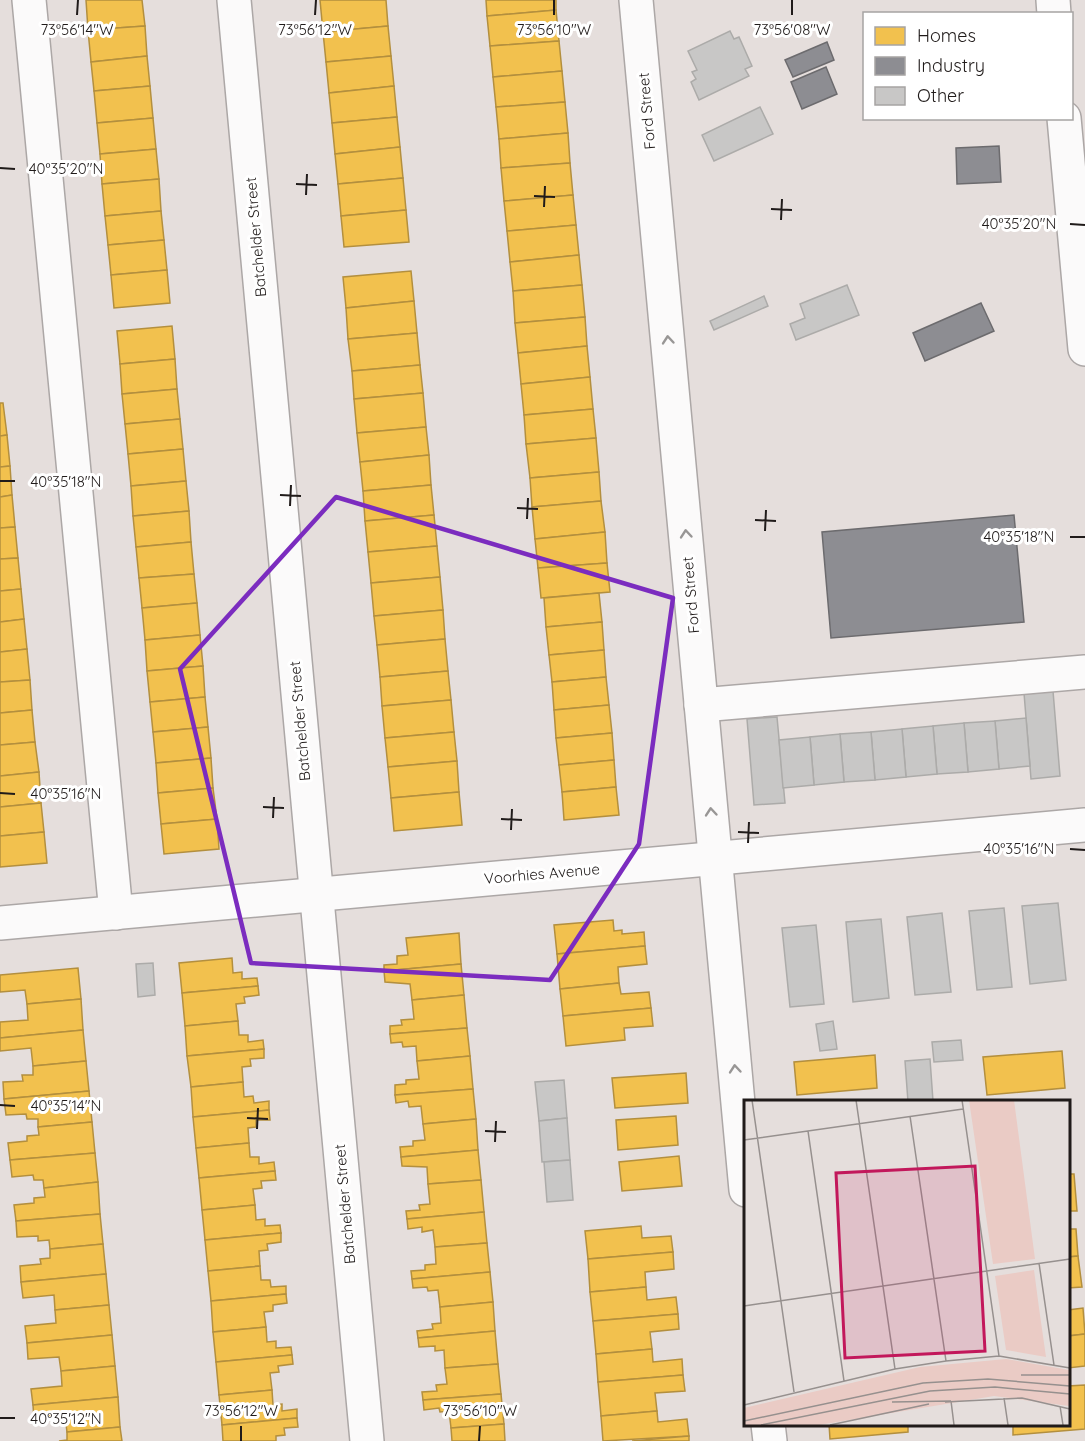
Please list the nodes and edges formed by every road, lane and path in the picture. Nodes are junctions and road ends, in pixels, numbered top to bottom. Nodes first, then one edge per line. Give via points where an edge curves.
1 (29, 0) edge
2 (234, 0) edge
3 (636, 0) edge
4 (1064, 120) edge
5 (1085, 349) edge
6 (1085, 672) edge
7 (701, 705) junction
8 (1085, 825) edge
9 (715, 858) junction
10 (316, 895) junction
11 (116, 913) junction
12 (0, 923) edge
13 (744, 1169) edge
14 (768, 1426) edge
15 (367, 1441) edge
16 (770, 1441) edge

1 - 11 street
2 - 10 street, Batchelder Street
7 -> 3 street, Ford Street
4 - 5 street
6 - 7 street
9 -> 7 street, Ford Street
8 - 9 street, Voorhies Avenue
9 - 10 street, Voorhies Avenue
13 -> 9 street, Ford Street
10 - 11 street, Voorhies Avenue
10 - 15 street, Batchelder Street
11 - 12 street, Voorhies Avenue
14 - 16 street

